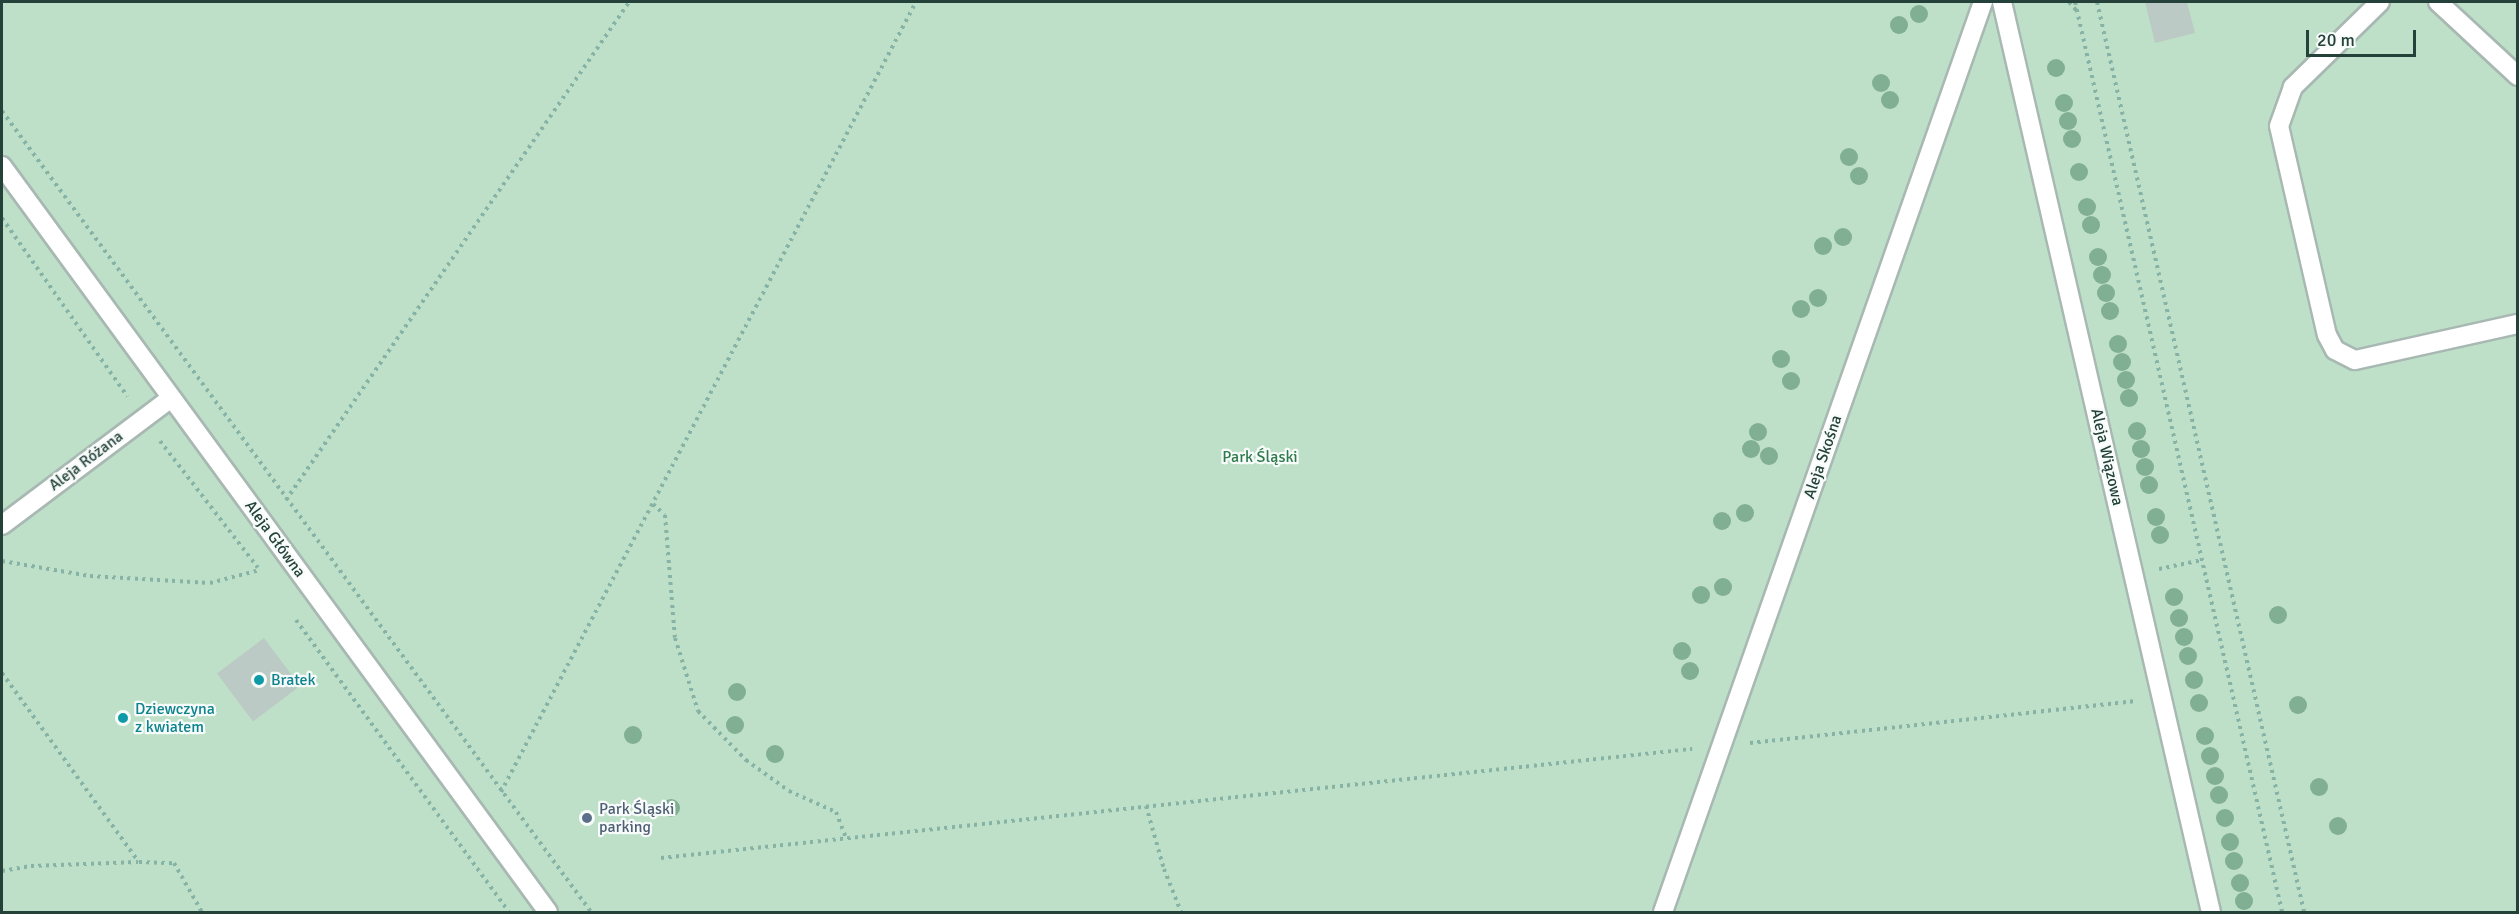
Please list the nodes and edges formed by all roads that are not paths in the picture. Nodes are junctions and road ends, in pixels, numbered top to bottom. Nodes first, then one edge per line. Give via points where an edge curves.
1 (1983, 2) edge
2 (2002, 2) edge
3 (2379, 2) edge
4 (2438, 2) edge
5 (2517, 76) edge
6 (2, 166) edge
7 (2517, 324) edge
8 (171, 398) junction
9 (2, 525) edge
10 (548, 912) edge
11 (1663, 912) edge
12 (2211, 912) edge

1 - 11 street, Aleja Skośna
2 - 12 street, Aleja Wiązowa
3 - 7 street via 2293,87 2279,126 2327,335 2335,351 2355,360
4 - 5 street
6 - 8 street, Aleja Główna
8 - 9 street, Aleja Różana
8 - 10 street, Aleja Główna

